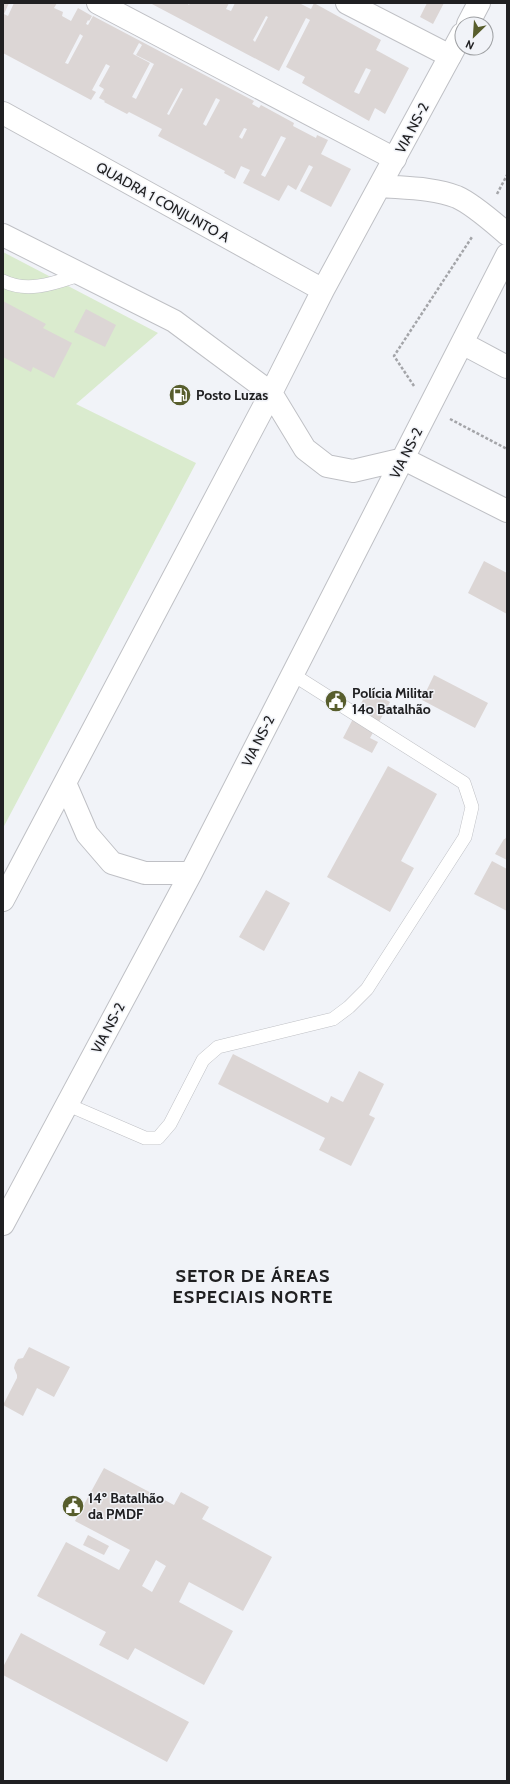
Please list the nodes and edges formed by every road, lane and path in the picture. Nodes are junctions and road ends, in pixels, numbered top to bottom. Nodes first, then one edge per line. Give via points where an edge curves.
1 (98, 3) edge
2 (347, 3) edge
3 (480, 3) edge
4 (473, 16) edge
5 (454, 49) edge
6 (450, 56) junction
7 (3, 113) edge
8 (27, 126) junction
9 (3, 132) edge
10 (395, 159) junction
11 (381, 186) junction
12 (507, 234) edge
13 (3, 235) edge
14 (507, 255) edge
15 (82, 274) junction
16 (3, 281) edge
17 (322, 290) junction
18 (462, 343) junction
19 (507, 367) edge
20 (271, 392) junction
21 (404, 459) junction
22 (507, 510) edge
23 (292, 674) junction
24 (65, 782) junction
25 (191, 873) junction
26 (3, 900) edge
27 (66, 1104) junction
28 (3, 1224) edge

1 - 10 street
2 - 6 street
3 - 4 street
5 - 6 street, VIA NS-2
6 - 10 street, VIA NS-2
7 - 8 street, QUADRA 1 CONJUNTO A
8 - 9 street
8 - 17 street, QUADRA 1 CONJUNTO A
10 - 11 street, VIA NS-2
11 - 12 street via 422,189 458,197
11 - 17 street, VIA NS-2
13 - 15 street
14 - 18 street, VIA NS-2
15 - 16 lane via 42,286 26,287
15 - 20 street via 174,321
17 - 20 street, VIA NS-2
18 - 19 street
18 - 21 street, VIA NS-2
20 - 21 street via 305,450 327,466 353,471
20 - 24 street, VIA NS-2
21 - 22 street
21 - 23 street, VIA NS-2
23 - 25 street, VIA NS-2
23 - 27 lane via 464,783 472,807 465,837 367,989 349,1008 333,1019 218,1047 203,1060 170,1124 158,1138 146,1138
24 - 25 street via 86,834 112,863 145,873
24 - 26 street, VIA NS-2
25 - 27 street, VIA NS-2
27 - 28 street, VIA NS-2

